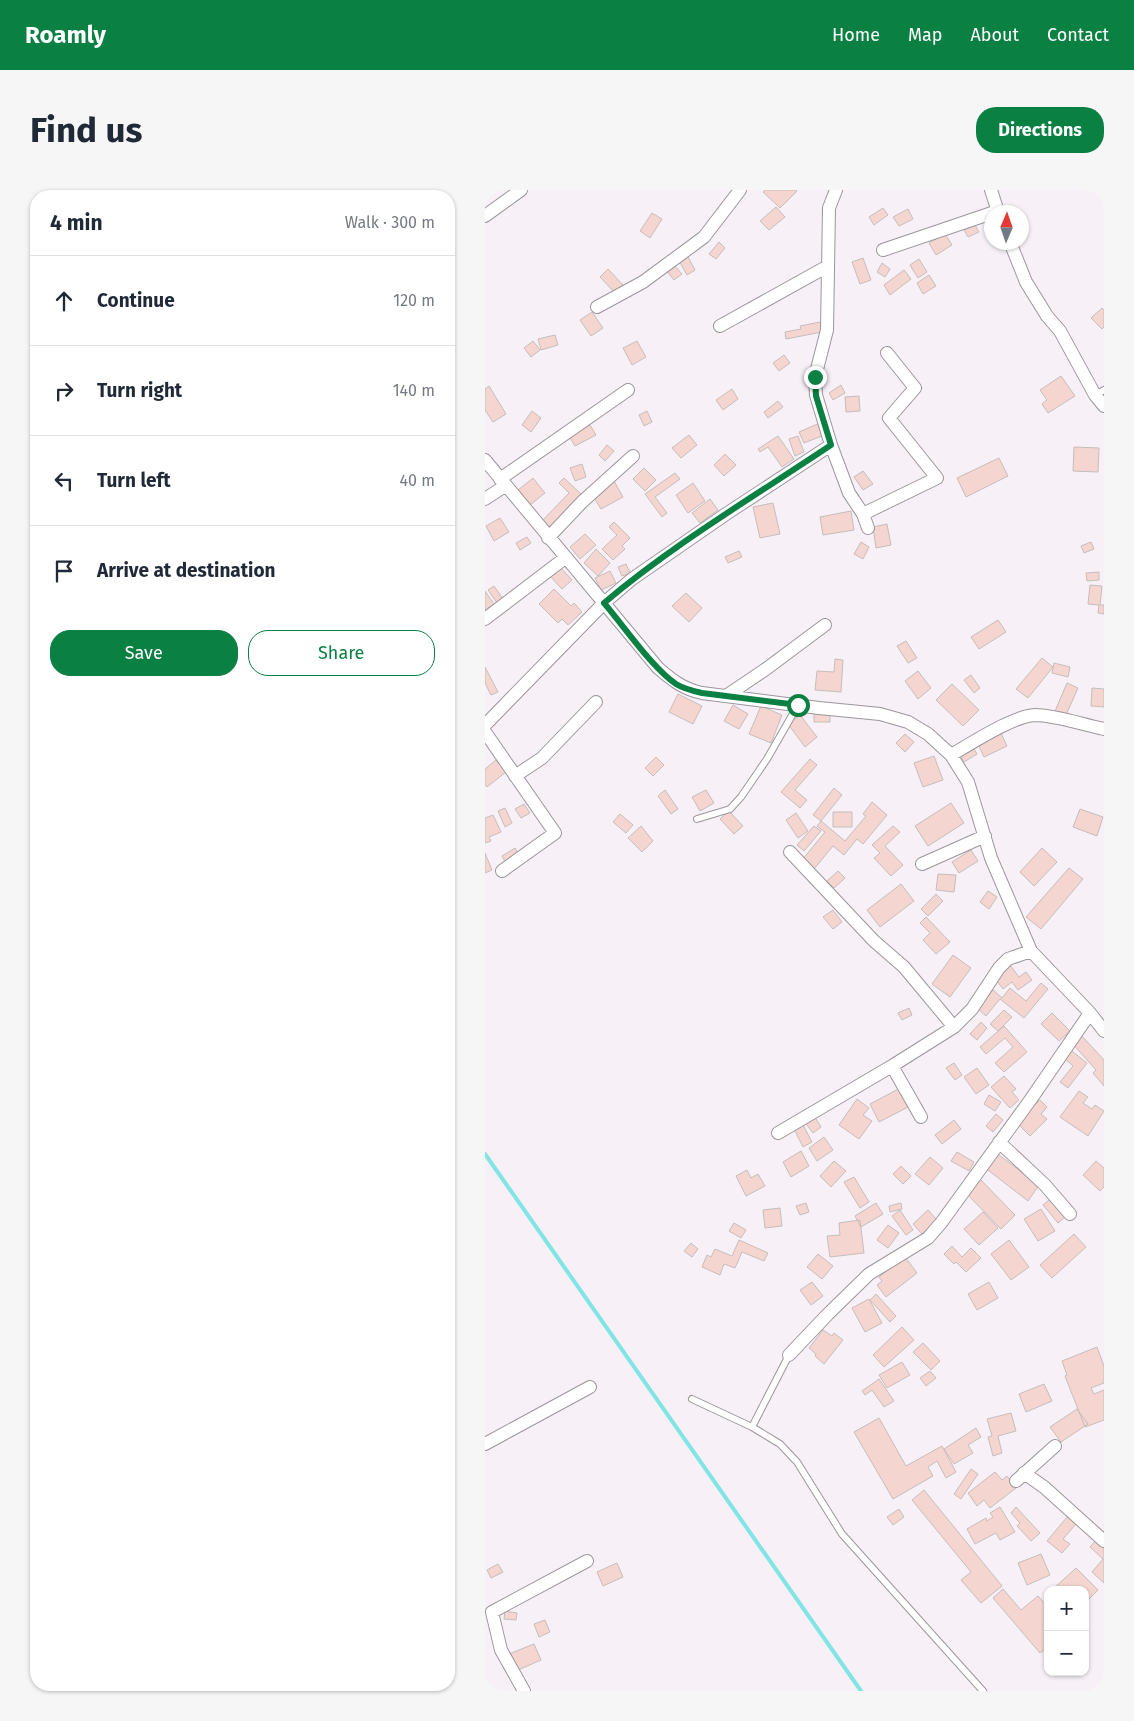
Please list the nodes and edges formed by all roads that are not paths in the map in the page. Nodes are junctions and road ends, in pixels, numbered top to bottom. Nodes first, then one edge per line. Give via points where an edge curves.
1 (521, 190) edge
2 (740, 190) edge
3 (836, 190) edge
4 (991, 190) edge
5 (994, 205) edge
6 (485, 216) edge
7 (984, 216) edge
8 (883, 250) dead end
9 (1013, 250) edge
10 (828, 266) junction
11 (597, 307) dead end
12 (720, 326) dead end
13 (887, 353) dead end
14 (628, 390) dead end
15 (1099, 392) edge
16 (1104, 406) edge
17 (831, 445) junction
18 (633, 456) dead end
19 (485, 460) edge
20 (503, 483) junction
21 (485, 499) edge
22 (863, 514) junction
23 (868, 528) dead end
24 (548, 538) junction
25 (565, 558) junction
26 (604, 603) junction
27 (485, 619) edge
28 (825, 625) dead end
29 (726, 696) junction
30 (596, 702) dead end
31 (798, 705) junction
32 (485, 725) edge
33 (1104, 729) edge
34 (485, 732) edge
35 (951, 755) junction
36 (515, 776) junction
37 (697, 819) dead end
38 (985, 836) junction
39 (791, 852) dead end
40 (922, 864) dead end
41 (502, 871) dead end
42 (1031, 951) junction
43 (1090, 1013) junction
44 (954, 1027) junction
45 (1104, 1031) edge
46 (892, 1066) junction
47 (921, 1117) dead end
48 (778, 1133) dead end
49 (999, 1142) junction
50 (1070, 1214) dead end
51 (789, 1355) joint
52 (590, 1387) dead end
53 (692, 1399) dead end
54 (752, 1427) junction
55 (485, 1444) edge
56 (1055, 1446) dead end
57 (1104, 1541) edge
58 (587, 1561) dead end
59 (524, 1691) edge
60 (983, 1691) edge

1 - 6 street
2 - 11 street via 704,236 643,282
3 - 10 street via 829,208
4 - 5 street
7 - 8 street
9 - 15 street via 1026,282
10 - 12 street
10 - 17 street via 827,330 815,377 816,396
13 - 22 street via 915,388 889,418 937,478
14 - 20 street
15 - 16 street
17 - 22 street via 849,493
17 - 26 street via 682,544
18 - 24 street
19 - 20 street
20 - 21 street
20 - 24 street
22 - 23 street
24 - 25 street
25 - 26 street
25 - 27 street
26 - 29 street via 658,668 675,683 689,690
26 - 32 street
28 - 29 street
29 - 31 street
30 - 36 street via 542,758
31 - 35 street via 880,714 908,722
31 - 37 lane via 741,797 730,809
33 - 35 street via 1033,715 998,729
34 - 36 street
35 - 38 street via 968,782
36 - 41 street via 555,833
38 - 40 street
38 - 42 street via 991,858
39 - 44 street via 904,967
42 - 43 street
42 - 44 street via 1008,959 973,1009
43 - 45 street
43 - 49 street
44 - 46 street
46 - 47 street
46 - 48 street
49 - 50 street via 1045,1185
49 - 51 street via 928,1238 869,1274
51 - 54 lane
52 - 55 street
53 - 54 lane
54 - 60 lane via 780,1444 797,1462 843,1534
56 - 57 street via 1020,1477 1044,1487
58 - 59 street via 492,1612 501,1650

